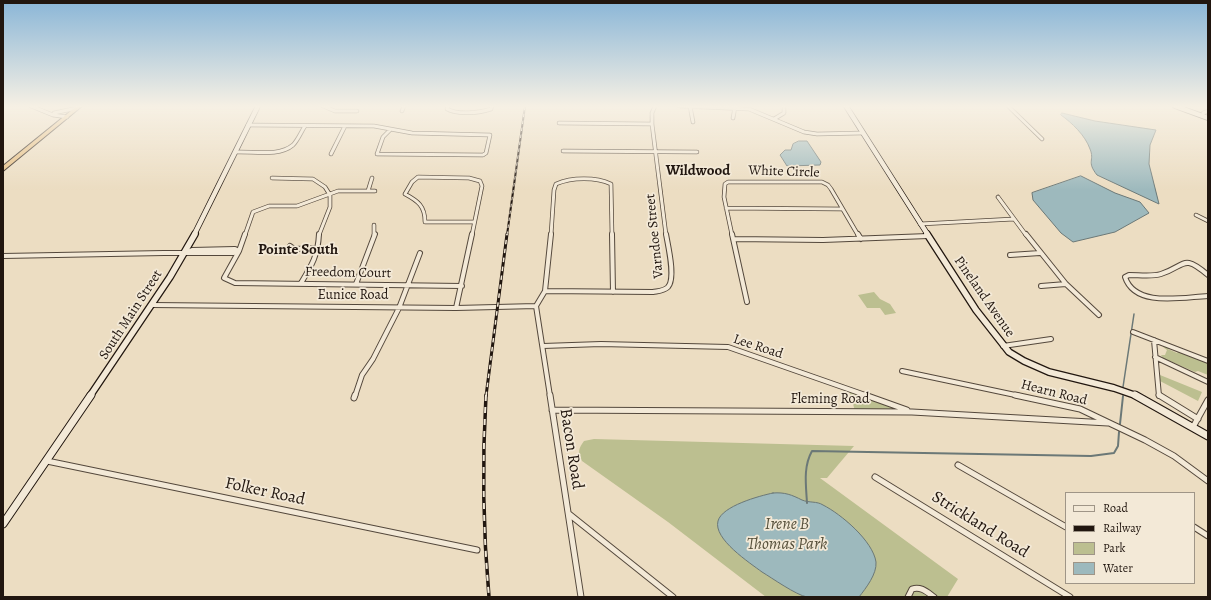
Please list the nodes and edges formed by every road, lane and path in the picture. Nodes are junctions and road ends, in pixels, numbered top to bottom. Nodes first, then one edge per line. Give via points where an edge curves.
1 (46, 134) edge
2 (244, 134) edge
3 (299, 134) edge
4 (341, 134) edge
5 (386, 134) edge
6 (451, 134) edge
7 (653, 134) edge
8 (863, 134) edge
9 (1036, 134) edge
10 (1042, 139) dead end
11 (236, 152) junction
12 (563, 152) dead end
13 (656, 152) junction
14 (697, 152) dead end
15 (331, 154) dead end
16 (3, 169) edge
17 (272, 178) dead end
18 (372, 178) dead end
19 (368, 191) junction
20 (375, 191) dead end
21 (330, 195) junction
22 (998, 198) dead end
23 (726, 208) junction
24 (842, 209) junction
25 (1196, 215) dead end
26 (1014, 220) junction
27 (1208, 221) edge
28 (474, 222) junction
29 (920, 224) junction
30 (374, 225) dead end
31 (928, 236) junction
32 (733, 239) junction
33 (861, 239) junction
34 (290, 246) dead end
35 (318, 248) junction
36 (239, 251) junction
37 (185, 253) junction
38 (420, 253) dead end
39 (1040, 253) junction
40 (1010, 255) dead end
41 (3, 256) edge
42 (1208, 275) edge
43 (301, 283) junction
44 (356, 284) junction
45 (1066, 284) junction
46 (408, 286) junction
47 (462, 286) junction
48 (1041, 286) dead end
49 (545, 291) junction
50 (613, 292) junction
51 (1208, 296) edge
52 (747, 302) dead end
53 (152, 305) junction
54 (536, 306) junction
55 (399, 308) junction
56 (456, 308) junction
57 (1099, 315) dead end
58 (1133, 332) dead end
59 (1051, 339) dead end
60 (1154, 340) junction
61 (543, 346) junction
62 (1003, 346) junction
63 (1155, 357) junction
64 (1208, 361) edge
65 (902, 371) dead end
66 (1208, 382) edge
67 (354, 398) dead end
68 (1208, 400) edge
69 (552, 410) junction
70 (912, 412) junction
71 (1198, 419) junction
72 (1108, 423) junction
73 (1192, 427) junction
74 (1208, 436) edge
75 (47, 461) junction
76 (958, 465) dead end
77 (875, 477) dead end
78 (1208, 481) edge
79 (569, 514) junction
80 (3, 524) edge
81 (1065, 526) edge
82 (1195, 528) edge
83 (1208, 536) edge
84 (477, 550) dead end
85 (581, 597) edge
86 (673, 597) edge
87 (908, 597) edge
88 (934, 597) edge
89 (1070, 597) edge

1 - 16 highway
2 - 11 street, South Main Street
3 - 11 street via 290,147 276,151
4 - 15 street
5 - 6 street via 377,154 486,153 490,135
7 - 13 street, Varndoe Street
8 - 29 street, Pineland Avenue
9 - 10 street
11 - 37 street, South Main Street
12 - 13 street
13 - 14 street
13 - 50 street, Varndoe Street via 672,277 670,286 666,290 652,292
17 - 21 street via 314,179 325,187
18 - 19 street
19 - 20 street
19 - 21 street via 338,191
21 - 35 street via 330,207 319,231
21 - 36 street via 297,206 274,205 258,208 253,212
22 - 26 street
23 - 24 street
23 - 24 street, White Circle via 724,188 728,182 822,182 828,185
23 - 32 street, White Circle
24 - 33 street, White Circle
25 - 27 street
26 - 29 street
26 - 39 street
28 - 28 street via 482,186 479,180 418,177 405,194 424,206 425,222
28 - 47 street
29 - 31 street, Pineland Avenue
30 - 44 street via 375,233
31 - 33 street
31 - 62 street, Pineland Avenue via 976,310
32 - 33 street
32 - 52 street, White Circle
34 - 35 street via 294,249
35 - 43 street via 314,261
36 - 37 street
36 - 43 street, Freedom Court via 224,278 234,282
37 - 41 street
37 - 53 street, South Main Street
38 - 46 street
39 - 40 street
39 - 45 street
42 - 51 street via 1195,264 1184,262 1160,274 1125,277 1126,282 1142,295
43 - 44 street, Freedom Court
44 - 46 street, Freedom Court
45 - 48 street
45 - 57 street
46 - 47 street, Freedom Court
46 - 55 street
47 - 56 street
49 - 50 street, Varndoe Street
49 - 50 street via 556,184 584,180 611,184
49 - 54 street
53 - 55 street, Eunice Road
53 - 75 street, South Main Street
54 - 56 street, Eunice Road
54 - 61 street, Bacon Road
55 - 56 street, Eunice Road
55 - 67 street via 362,375
58 - 60 street
59 - 62 street
60 - 63 street
60 - 64 street
61 - 69 street, Bacon Road
61 - 70 street, Lee Road via 601,344 728,347
62 - 73 street, Pineland Avenue via 1019,358 1049,372 1135,395
63 - 66 street
63 - 71 street via 1160,396
65 - 72 street, Hearn Road via 1080,409
68 - 71 street
69 - 70 street, Fleming Road
69 - 79 street, Bacon Road
70 - 72 street, Fleming Road
71 - 73 street
72 - 78 street, Hearn Road via 1174,456
73 - 74 street, Pineland Avenue
75 - 80 street, South Main Street
75 - 84 street, Folker Road
76 - 81 street
77 - 89 street, Strickland Road
79 - 85 street, Bacon Road
79 - 86 street
82 - 83 street
87 - 88 street via 912,589 917,587

